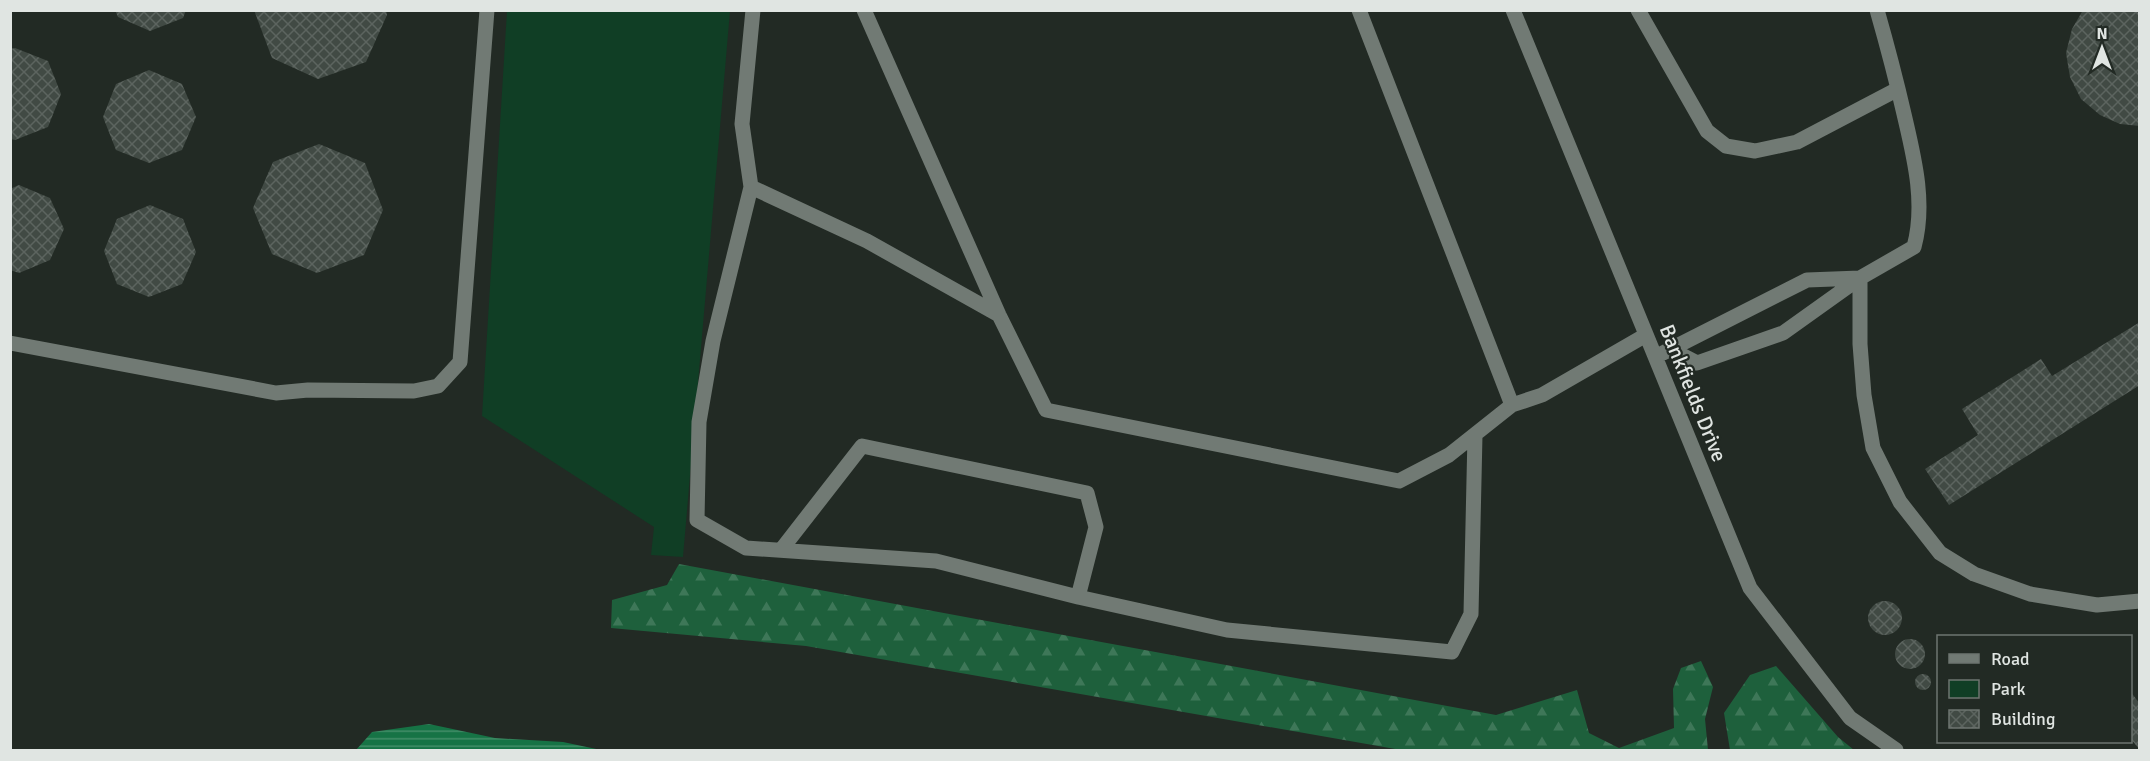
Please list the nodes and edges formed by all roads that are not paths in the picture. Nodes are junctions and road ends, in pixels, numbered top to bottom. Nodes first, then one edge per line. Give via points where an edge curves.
1 (487, 10) edge
2 (753, 10) edge
3 (864, 10) edge
4 (1359, 10) edge
5 (1513, 10) edge
6 (1638, 10) edge
7 (1877, 10) edge
8 (1898, 89) junction
9 (751, 187) junction
10 (1860, 278) junction
11 (999, 315) junction
12 (1646, 335) junction
13 (10, 343) edge
14 (1670, 349) junction
15 (1655, 357) junction
16 (1512, 405) junction
17 (1474, 435) junction
18 (781, 550) junction
19 (1078, 597) junction
20 (2139, 601) edge
21 (1896, 750) edge

1 - 13 street via 459,362 438,386 414,391 276,393
2 - 9 street via 742,124
3 - 11 street
4 - 16 street
5 - 12 street, Bankfields Drive
6 - 8 street via 1707,131 1726,146 1755,151 1797,142
7 - 8 street
8 - 10 street via 1917,177 1919,227 1914,247
9 - 11 street via 867,241
9 - 18 street via 713,341 699,422 697,520 746,548
10 - 14 street via 1807,280
10 - 14 street via 1783,333 1697,363
10 - 20 street via 1860,344 1873,448 1899,502 1940,553 1974,574 2030,594 2097,605
11 - 17 street via 1046,410 1399,481 1449,455
12 - 15 street, Bankfields Drive
12 - 16 street via 1542,395
14 - 15 street
15 - 21 street, Bankfields Drive via 1750,588 1850,718
16 - 17 street
17 - 19 street via 1471,614 1452,652 1227,630
18 - 19 street via 936,561
18 - 19 street via 862,446 1087,493 1096,527

